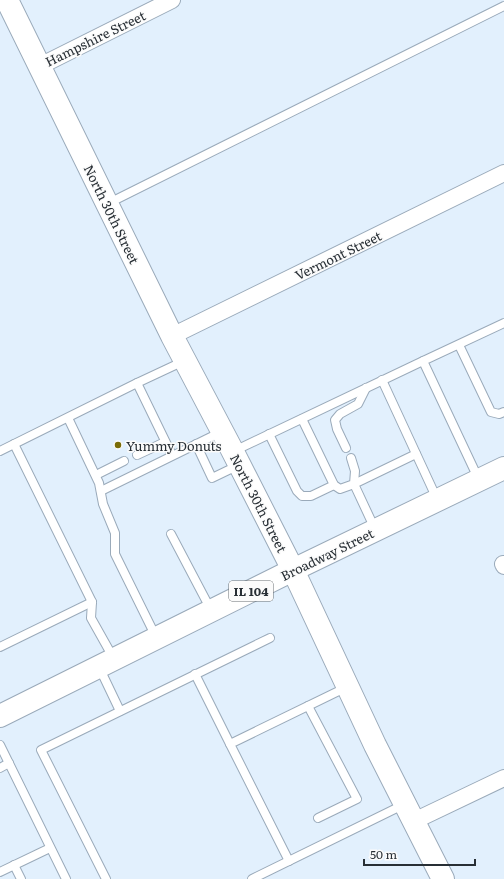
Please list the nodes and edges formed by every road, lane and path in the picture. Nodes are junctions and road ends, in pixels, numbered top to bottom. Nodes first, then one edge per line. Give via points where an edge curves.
1 (7, 0) edge
2 (172, 0) edge
3 (504, 6) edge
4 (40, 66) junction
5 (504, 173) edge
6 (107, 204) junction
7 (504, 324) edge
8 (172, 336) junction
9 (459, 344) junction
10 (185, 361) junction
11 (423, 361) junction
12 (382, 380) junction
13 (137, 383) junction
14 (366, 388) junction
15 (504, 412) edge
16 (68, 418) junction
17 (302, 419) junction
18 (222, 431) junction
19 (269, 434) junction
20 (165, 442) junction
21 (14, 444) junction
22 (196, 444) junction
23 (346, 448) dead end
24 (0, 451) edge
25 (416, 454) junction
26 (137, 455) dead end
27 (172, 455) junction
28 (236, 458) junction
29 (351, 458) dead end
30 (124, 461) dead end
31 (504, 468) edge
32 (96, 475) junction
33 (479, 480) junction
34 (354, 484) junction
35 (334, 485) junction
36 (101, 491) junction
37 (438, 500) junction
38 (376, 530) junction
39 (171, 534) dead end
40 (293, 570) junction
41 (92, 602) junction
42 (211, 611) junction
43 (157, 638) junction
44 (270, 638) dead end
45 (0, 648) edge
46 (106, 663) junction
47 (195, 674) junction
48 (348, 687) junction
49 (308, 706) junction
50 (120, 711) junction
51 (0, 716) edge
52 (230, 744) junction
53 (0, 745) edge
54 (9, 763) junction
55 (0, 768) edge
56 (504, 778) edge
57 (410, 812) junction
58 (318, 818) dead end
59 (50, 848) junction
60 (289, 861) junction
61 (14, 865) junction
62 (0, 872) edge
63 (21, 879) edge
64 (66, 879) edge
65 (106, 879) edge
66 (252, 879) edge
67 (443, 879) edge

1 - 4 street, North 30th Street
2 - 4 street, Hampshire Street
3 - 6 lane
4 - 6 street, North 30th Street
5 - 8 street, Vermont Street
6 - 8 street, North 30th Street
7 - 9 lane
8 - 10 street, North 30th Street
9 - 11 lane
9 - 15 lane via 491,412
10 - 13 lane
10 - 18 street, North 30th Street
11 - 12 lane
11 - 33 lane
12 - 14 lane
12 - 25 lane
13 - 16 lane
13 - 20 lane
14 - 17 lane
14 - 23 lane via 358,404 340,414 335,420
16 - 21 lane
16 - 32 lane
17 - 19 lane
17 - 35 lane
18 - 22 lane
18 - 28 street, North 30th Street
19 - 28 lane
19 - 35 lane via 297,492 302,496 311,496
20 - 26 lane
20 - 27 lane
21 - 24 lane
21 - 41 lane
22 - 27 lane
22 - 28 lane via 212,478
25 - 34 lane
25 - 37 lane
27 - 36 lane
28 - 40 street, North 30th Street
29 - 34 lane via 355,471
30 - 32 lane
31 - 33 street, Broadway Street / IL 104
32 - 36 lane
33 - 37 street, Broadway Street / IL 104
34 - 35 lane via 340,489
34 - 38 lane
36 - 43 lane via 103,504 115,533 115,554
37 - 38 street, Broadway Street / IL 104
38 - 40 street, Broadway Street / IL 104
39 - 42 lane
40 - 42 street, Broadway Street / IL 104
40 - 48 street, North 30th Street
41 - 45 lane
41 - 46 lane via 91,618
42 - 43 street, Broadway Street / IL 104
43 - 46 street, Broadway Street / IL 104
44 - 47 lane
46 - 50 lane
46 - 51 street, Broadway Street / IL 104
47 - 50 lane
47 - 52 lane
48 - 49 lane
48 - 57 street, North 30th Street
49 - 52 lane
49 - 58 lane via 357,799
50 - 65 lane via 41,750
52 - 60 lane
53 - 54 lane
54 - 55 lane
54 - 59 lane
56 - 57 street
57 - 60 lane
57 - 67 street, North 30th Street
59 - 61 lane
59 - 64 lane
60 - 66 lane
61 - 62 lane
61 - 63 lane

